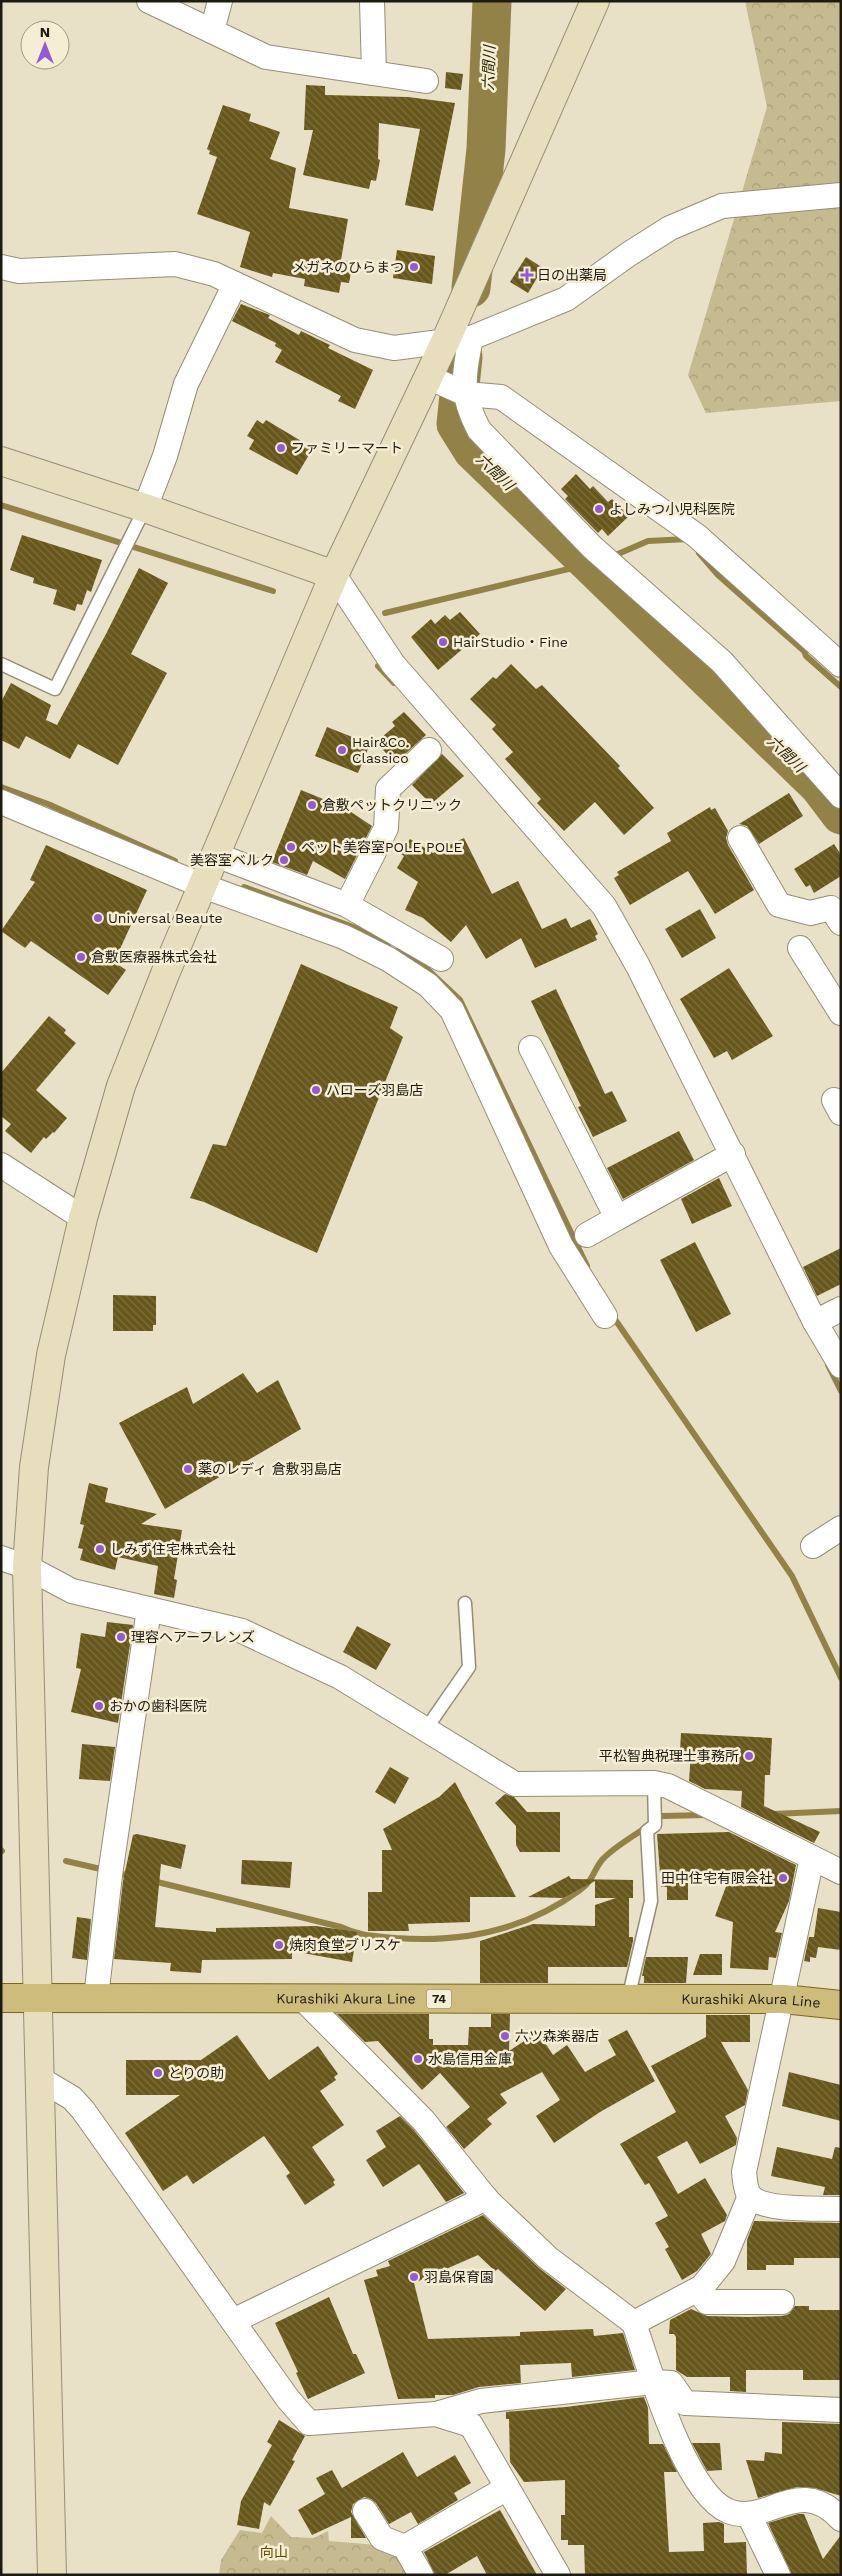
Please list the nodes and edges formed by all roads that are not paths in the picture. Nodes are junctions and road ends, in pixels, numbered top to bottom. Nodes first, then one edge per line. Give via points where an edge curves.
1 (149, 1) edge
2 (220, 1) edge
3 (372, 1) edge
4 (595, 1) edge
5 (212, 31) junction
6 (374, 73) junction
7 (426, 81) dead end
8 (841, 195) edge
9 (1, 267) edge
10 (235, 284) junction
11 (459, 339) junction
12 (428, 378) junction
13 (466, 394) junction
14 (1, 461) edge
15 (145, 508) junction
16 (334, 575) junction
17 (1, 664) edge
18 (841, 665) edge
19 (429, 750) dead end
20 (841, 796) edge
21 (1, 802) edge
22 (740, 838) dead end
23 (216, 855) junction
24 (203, 886) junction
25 (347, 904) junction
26 (841, 923) edge
27 (800, 948) dead end
28 (441, 959) dead end
29 (841, 1014) edge
30 (530, 1048) dead end
31 (727, 1158) junction
32 (1, 1165) edge
33 (83, 1218) junction
34 (617, 1218) junction
35 (587, 1235) dead end
36 (841, 1309) edge
37 (605, 1316) dead end
38 (816, 1322) junction
39 (841, 1366) edge
40 (841, 1528) edge
41 (813, 1546) dead end
42 (1, 1558) edge
43 (27, 1567) junction
44 (465, 1603) dead end
45 (149, 1609) junction
46 (426, 1730) junction
47 (654, 1783) junction
48 (812, 1858) junction
49 (841, 1872) edge
50 (1, 1998) edge
51 (38, 1998) junction
52 (96, 1998) junction
53 (302, 1998) junction
54 (628, 1999) junction
55 (783, 1999) junction
56 (841, 2005) edge
57 (40, 2079) junction
58 (750, 2196) junction
59 (486, 2198) junction
60 (841, 2209) edge
61 (697, 2290) junction
62 (782, 2302) dead end
63 (233, 2321) junction
64 (634, 2323) junction
65 (652, 2382) junction
66 (841, 2410) edge
67 (436, 2414) junction
68 (507, 2488) junction
69 (365, 2511) dead end
70 (749, 2515) junction
71 (841, 2519) edge
72 (405, 2547) junction
73 (52, 2575) edge
74 (421, 2575) edge
75 (558, 2575) edge
76 (778, 2575) edge

1 - 5 street
2 - 5 street
3 - 6 street
4 - 11 street
5 - 6 street via 266,57
6 - 7 street
8 - 11 street via 722,206 670,228 566,299
9 - 10 street via 19,271 175,264 214,274
10 - 11 street via 355,340 394,348
10 - 15 street via 186,384 166,456
11 - 12 street
11 - 13 street
12 - 13 street
12 - 16 street
13 - 18 street via 501,397 689,530
13 - 20 street via 468,409 479,430 592,547 722,662
14 - 15 street
15 - 16 street
15 - 17 lane via 56,689
16 - 23 street
16 - 31 street via 393,664 604,906 638,966
19 - 25 street via 388,789 386,828
21 - 24 street
22 - 26 street via 779,905 810,913 831,908
23 - 24 street
23 - 25 street
24 - 33 street via 121,1086
24 - 37 street via 344,937 388,959 428,985 452,1010 561,1246
25 - 28 street
27 - 29 street
30 - 34 street
31 - 34 street
31 - 38 street
32 - 33 street
33 - 43 street via 51,1354 34,1467
34 - 35 street
36 - 38 street
38 - 39 street
40 - 41 street
42 - 43 street
43 - 45 street via 72,1591
43 - 51 street
44 - 46 lane via 468,1667
45 - 46 street via 242,1631 340,1677
45 - 52 street
46 - 47 street via 515,1784
47 - 48 street via 668,1786
47 - 54 lane via 655,1820 647,1831 651,1901
48 - 49 street
48 - 55 street
50 - 51 main road, Kurashiki Akura Line / 74
51 - 52 main road, Kurashiki Akura Line / 74
51 - 57 street
52 - 53 main road, Kurashiki Akura Line / 74
53 - 54 main road, Kurashiki Akura Line / 74
53 - 59 street via 424,2121
54 - 55 main road, Kurashiki Akura Line / 74
55 - 56 main road, Kurashiki Akura Line / 74
55 - 58 street via 744,2172
57 - 63 street via 72,2098 83,2110
57 - 73 street
58 - 60 street via 764,2205
58 - 61 street via 723,2261
59 - 63 street
59 - 64 street via 548,2258
61 - 62 street via 707,2302
61 - 64 street
63 - 67 street via 309,2423
64 - 65 street
65 - 66 street via 671,2383 685,2403
65 - 67 street via 480,2401
65 - 70 street via 686,2461 706,2495 727,2510
67 - 68 street via 471,2425
68 - 72 street
68 - 75 street
69 - 72 street via 382,2538
70 - 71 street via 792,2500 810,2501 830,2508
70 - 76 street
72 - 74 street

